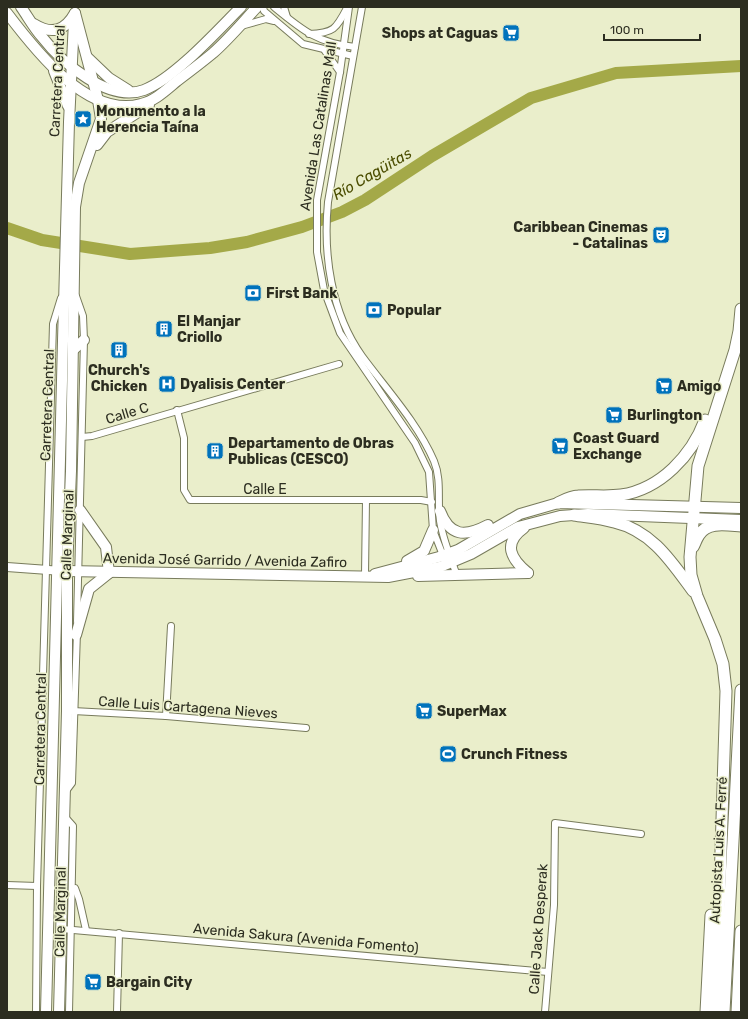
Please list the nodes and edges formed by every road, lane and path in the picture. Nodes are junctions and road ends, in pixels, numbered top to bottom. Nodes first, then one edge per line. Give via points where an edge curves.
1 (21, 7) edge
2 (241, 7) edge
3 (257, 7) edge
4 (263, 7) edge
5 (274, 7) edge
6 (284, 7) edge
7 (349, 7) edge
8 (362, 7) edge
9 (75, 10) edge
10 (7, 13) edge
11 (287, 17) junction
12 (32, 23) junction
13 (279, 25) junction
14 (239, 26) junction
15 (308, 34) junction
16 (343, 46) junction
17 (355, 47) junction
18 (325, 51) junction
19 (342, 54) junction
20 (353, 56) junction
21 (87, 58) junction
22 (52, 67) junction
23 (72, 67) junction
24 (340, 72) junction
25 (94, 82) junction
26 (71, 84) junction
27 (134, 93) junction
28 (158, 96) junction
29 (98, 100) junction
30 (70, 115) junction
31 (86, 162) junction
32 (71, 207) junction
33 (71, 274) junction
34 (65, 288) junction
35 (741, 310) edge
36 (84, 340) junction
37 (73, 350) junction
38 (339, 364) dead end
39 (177, 410) junction
40 (82, 437) junction
41 (49, 476) junction
42 (59, 476) junction
43 (366, 500) junction
44 (432, 502) junction
45 (558, 502) junction
46 (695, 506) junction
47 (741, 508) edge
48 (80, 510) junction
49 (440, 512) junction
50 (520, 514) junction
51 (574, 515) junction
52 (693, 518) junction
53 (741, 520) edge
54 (717, 522) junction
55 (530, 524) junction
56 (741, 526) edge
57 (433, 530) junction
58 (690, 552) junction
59 (448, 559) junction
60 (7, 567) edge
61 (51, 570) junction
62 (67, 571) junction
63 (78, 572) junction
64 (394, 572) junction
65 (109, 573) junction
66 (369, 575) junction
67 (454, 576) junction
68 (697, 596) junction
69 (171, 626) dead end
70 (76, 635) junction
71 (55, 654) junction
72 (741, 690) edge
73 (71, 711) junction
74 (166, 716) junction
75 (306, 728) dead end
76 (723, 765) junction
77 (65, 817) junction
78 (640, 834) dead end
79 (50, 870) junction
80 (73, 884) junction
81 (7, 885) edge
82 (37, 886) junction
83 (67, 929) junction
84 (86, 930) junction
85 (741, 931) edge
86 (119, 933) junction
87 (548, 972) junction
88 (47, 980) junction
89 (36, 1012) edge
90 (46, 1012) edge
91 (59, 1012) edge
92 (69, 1012) edge
93 (117, 1012) edge
94 (545, 1012) edge
95 (706, 1012) edge
96 (716, 1012) edge
97 (724, 1012) edge
98 (737, 1012) edge

1 - 12 main road
2 - 27 main road via 172,72 150,88
3 - 14 main road
4 - 13 street
5 - 11 street
6 - 11 street
7 - 15 street via 332,31
7 - 16 street, Avenida Las Catalinas Mall
8 - 17 street, Avenida Las Catalinas Mall
9 - 12 main road via 68,24 58,30 46,30
9 - 21 main road, Carretera Central
9 - 23 main road, Carretera Central
10 - 22 main road
11 - 15 street
12 - 23 main road via 42,38
13 - 14 street via 271,19 266,19
13 - 18 street via 303,44
14 - 28 main road via 213,53
15 - 16 street
16 - 17 street
16 - 19 street, Avenida Las Catalinas Mall
17 - 20 street, Avenida Las Catalinas Mall
18 - 19 street
18 - 24 street
19 - 20 street
19 - 24 street, Avenida Las Catalinas Mall
20 - 49 street, Avenida Las Catalinas Mall via 327,212 327,247 331,277 340,316 361,354 406,414 435,463 439,480
21 - 25 main road, Carretera Central
21 - 27 main road via 108,78
22 - 26 main road
22 - 30 main road
23 - 25 main road
23 - 26 main road, Carretera Central
24 - 44 street, Avenida Las Catalinas Mall via 319,183 316,218 317,252 324,290 340,333 422,455 430,472
25 - 27 main road via 114,90
25 - 29 main road, Carretera Central
26 - 29 main road
26 - 30 main road, Carretera Central
28 - 29 main road via 143,104 128,106
28 - 31 main road via 154,102 107,132
29 - 31 main road, Carretera Central via 101,119
30 - 32 main road, Carretera Central
31 - 32 main road, Carretera Central
32 - 33 main road, Carretera Central
33 - 34 main road, Carretera Central
33 - 36 street, Calle Marginal via 76,299 83,316
33 - 37 main road, Carretera Central
34 - 41 street via 53,324
34 - 42 main road, Carretera Central
35 - 45 highway via 700,433 686,456 660,479 635,491 609,496 576,496
35 - 46 highway via 735,350 698,466
36 - 37 main road
36 - 40 street, Calle Marginal
37 - 62 main road, Carretera Central
38 - 39 street, Calle C
39 - 40 street, Calle C
39 - 43 street, Calle E via 184,438 184,490 190,500
40 - 48 street, Calle Marginal
41 - 42 street
41 - 61 street
42 - 61 main road, Carretera Central
43 - 44 street, Calle E
43 - 66 street
44 - 57 street, Avenida Las Catalinas Mall
45 - 46 main road, Avenida José Garrido / Avenida Zafiro
45 - 50 main road, Avenida José Garrido / Avenida Zafiro
46 - 47 main road, Avenida José Garrido / Avenida Zafiro
46 - 52 highway
48 - 63 street, Calle Marginal
48 - 65 main road via 106,547
49 - 50 main road via 447,527 463,533
49 - 59 street, Avenida Las Catalinas Mall
50 - 59 main road, Avenida José Garrido / Avenida Zafiro
51 - 52 main road, Avenida José Garrido / Avenida Zafiro
51 - 55 main road, Avenida José Garrido / Avenida Zafiro
51 - 68 highway via 614,521 649,537
52 - 54 main road, Avenida José Garrido / Avenida Zafiro
52 - 58 highway
53 - 54 main road, Avenida José Garrido / Avenida Zafiro
54 - 56 highway
54 - 58 highway via 703,530
55 - 59 main road, Avenida José Garrido / Avenida Zafiro
55 - 67 main road via 516,534 511,548 512,557 528,573
57 - 59 street, Avenida Las Catalinas Mall
57 - 64 main road via 424,551
58 - 68 highway via 691,575
59 - 64 main road, Avenida José Garrido / Avenida Zafiro
59 - 67 street, Avenida Las Catalinas Mall
60 - 61 street
61 - 62 street
61 - 71 main road, Carretera Central
61 - 82 street
62 - 63 main road, Avenida José Garrido / Avenida Zafiro
62 - 73 main road, Carretera Central
63 - 65 main road, Avenida José Garrido / Avenida Zafiro
63 - 70 street, Calle Marginal
64 - 66 main road, Avenida José Garrido / Avenida Zafiro
64 - 67 main road
65 - 66 main road, Avenida José Garrido / Avenida Zafiro
65 - 70 main road via 89,589
68 - 76 highway via 723,664 726,691
69 - 74 street
70 - 73 street, Calle Marginal
71 - 73 main road via 61,670 61,709
71 - 79 main road, Carretera Central
72 - 97 highway, Autopista Luis A. Ferré
73 - 74 street, Calle Luis Cartagena Nieves
73 - 77 main road, Carretera Central
74 - 75 street, Calle Luis Cartagena Nieves
76 - 95 highway via 717,813
76 - 96 highway
77 - 80 street, Calle Marginal via 73,826
77 - 83 main road, Carretera Central
78 - 87 street, Calle Jack Desperak via 554,823 554,905
79 - 83 main road via 56,892 56,910
79 - 88 main road, Carretera Central
80 - 83 street, Calle Marginal
80 - 84 street
81 - 82 street
82 - 89 street
83 - 84 street, Avenida Sakura (Avenida Fomento)
83 - 88 main road via 55,944 54,964
83 - 91 main road, Carretera Central
83 - 92 street, Calle Marginal
84 - 86 street, Avenida Sakura (Avenida Fomento)
85 - 98 highway, Autopista Luis A. Ferré
86 - 87 street, Avenida Sakura (Avenida Fomento)
86 - 93 street
87 - 94 street, Calle Jack Desperak
88 - 90 main road, Carretera Central

